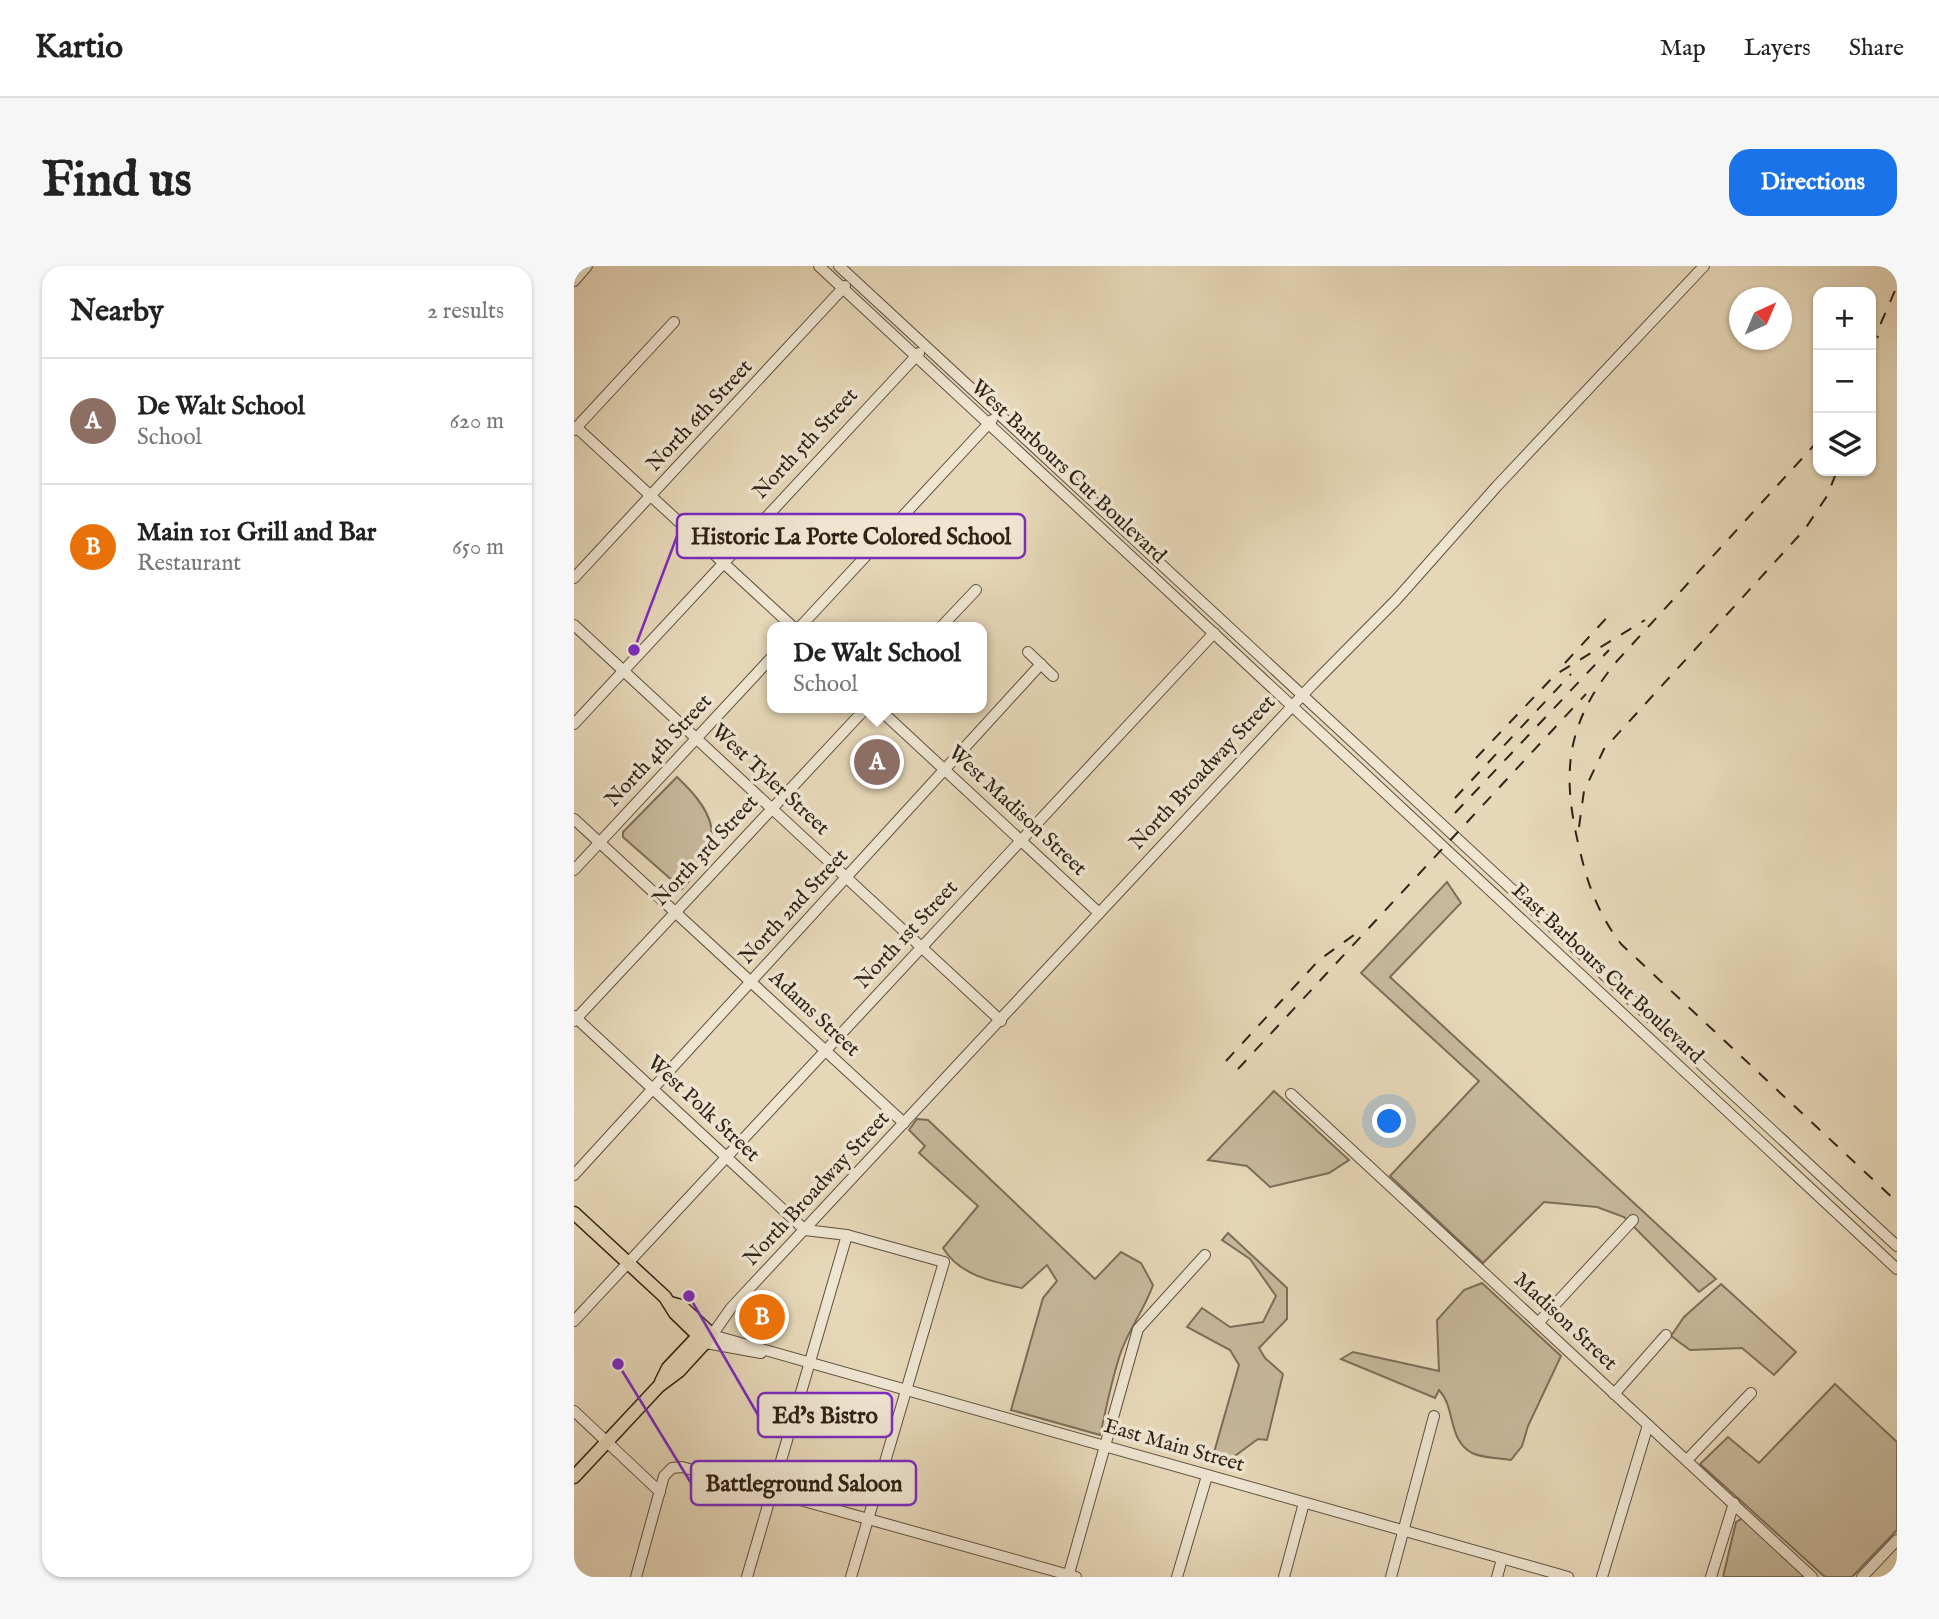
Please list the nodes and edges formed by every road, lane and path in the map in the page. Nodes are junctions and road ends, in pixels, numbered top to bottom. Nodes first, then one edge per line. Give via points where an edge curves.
1 (587, 266) edge
2 (819, 266) edge
3 (839, 266) edge
4 (1704, 266) edge
5 (852, 278) junction
6 (574, 281) edge
7 (843, 288) junction
8 (674, 322) dead end
9 (925, 346) junction
10 (916, 356) junction
11 (997, 414) junction
12 (988, 424) junction
13 (575, 429) edge
14 (1075, 486) junction
15 (651, 496) junction
16 (1065, 496) junction
17 (1124, 531) junction
18 (1113, 541) junction
19 (722, 562) junction
20 (574, 578) edge
21 (976, 590) dead end
22 (788, 622) edge
23 (805, 622) edge
24 (946, 622) edge
25 (574, 625) edge
26 (1214, 633) junction
27 (1028, 652) dead end
28 (767, 662) edge
29 (1041, 664) junction
30 (624, 671) junction
31 (1053, 676) dead end
32 (1303, 695) junction
33 (1292, 706) junction
34 (861, 713) edge
35 (883, 713) edge
36 (574, 724) edge
37 (696, 738) junction
38 (945, 770) junction
39 (772, 809) junction
40 (1430, 813) junction
41 (574, 819) edge
42 (1419, 825) junction
43 (1021, 841) junction
44 (599, 842) junction
45 (574, 870) edge
46 (847, 878) junction
47 (675, 913) junction
48 (1099, 913) junction
49 (1550, 923) junction
50 (1539, 936) junction
51 (922, 948) junction
52 (751, 981) junction
53 (575, 1018) edge
54 (1000, 1021) junction
55 (825, 1050) junction
56 (1695, 1059) junction
57 (1683, 1071) junction
58 (652, 1088) junction
59 (1291, 1094) dead end
60 (904, 1123) junction
61 (726, 1157) junction
62 (1807, 1163) junction
63 (574, 1175) edge
64 (1796, 1175) junction
65 (574, 1213) edge
66 (1633, 1220) dead end
67 (805, 1230) junction
68 (847, 1235) junction
69 (1895, 1244) edge
70 (1881, 1254) junction
71 (1205, 1255) dead end
72 (628, 1263) junction
73 (1897, 1269) edge
74 (574, 1321) edge
75 (1538, 1323) junction
76 (705, 1335) junction
77 (1666, 1335) dead end
78 (809, 1364) junction
79 (905, 1391) junction
80 (1751, 1392) dead end
81 (1614, 1394) junction
82 (574, 1410) edge
83 (1434, 1416) dead end
84 (1648, 1425) junction
85 (607, 1441) junction
86 (1104, 1446) junction
87 (1688, 1460) junction
88 (1207, 1476) junction
89 (574, 1477) edge
90 (660, 1492) junction
91 (771, 1492) junction
92 (1304, 1503) junction
93 (1734, 1503) junction
94 (867, 1519) junction
95 (1404, 1531) junction
96 (1897, 1539) edge
97 (1503, 1559) junction
98 (1071, 1576) edge
99 (636, 1577) edge
100 (747, 1577) edge
101 (851, 1577) edge
102 (1177, 1577) edge
103 (1284, 1577) edge
104 (1391, 1577) edge
105 (1497, 1577) edge
106 (1568, 1577) edge
107 (1602, 1577) edge
108 (1711, 1577) edge
109 (1812, 1577) edge
110 (1862, 1577) edge

1 - 6 street
2 - 7 street, West Barbours Cut Boulevard
3 - 5 street, West Barbours Cut Boulevard
4 - 32 street, North Broadway Street
5 - 7 street, North 6th Street
5 - 9 street, West Barbours Cut Boulevard
7 - 10 street, West Barbours Cut Boulevard
7 - 15 street, North 6th Street
8 - 13 street
9 - 10 street, North 5th Street
9 - 11 street, West Barbours Cut Boulevard
10 - 12 street, West Barbours Cut Boulevard
10 - 19 street, North 5th Street
11 - 12 street
11 - 14 street, West Barbours Cut Boulevard
12 - 16 street, West Barbours Cut Boulevard
12 - 23 street
13 - 15 street
14 - 16 street
14 - 17 street, West Barbours Cut Boulevard
15 - 19 street
15 - 20 street, North 6th Street
16 - 18 street, West Barbours Cut Boulevard
17 - 18 street
17 - 32 street, West Barbours Cut Boulevard
18 - 26 street, West Barbours Cut Boulevard
19 - 22 street
19 - 30 street, North 5th Street
21 - 24 street
25 - 30 street, West Tyler Street
26 - 33 street, West Barbours Cut Boulevard
26 - 43 street, North 1st Street
27 - 29 street
28 - 37 street, North 4th Street
29 - 31 street
29 - 38 street, North 2nd Street
30 - 36 street, North 5th Street
30 - 37 street, West Tyler Street
32 - 33 street, North Broadway Street
32 - 40 street, East Barbours Cut Boulevard
33 - 42 street, East Barbours Cut Boulevard
33 - 48 street, North Broadway Street
34 - 39 street, North 3rd Street
35 - 38 street, West Madison Street
37 - 39 street, West Tyler Street
37 - 44 street, North 4th Street
38 - 43 street, West Madison Street
38 - 46 street, North 2nd Street
39 - 46 street, West Tyler Street
39 - 47 street, North 3rd Street
40 - 42 street
40 - 49 street, East Barbours Cut Boulevard
41 - 44 street, Adams Street
42 - 50 street, East Barbours Cut Boulevard
43 - 48 street, West Madison Street
43 - 51 street, North 1st Street
44 - 45 street, North 4th Street
44 - 47 street, Adams Street
46 - 51 street, West Tyler Street
46 - 52 street, North 2nd Street
47 - 52 street, Adams Street
47 - 53 street, North 3rd Street
48 - 54 street, North Broadway Street
49 - 50 street
49 - 56 street, East Barbours Cut Boulevard
50 - 57 street, East Barbours Cut Boulevard
51 - 54 street, West Tyler Street
51 - 55 street, North 1st Street
52 - 55 street, Adams Street
52 - 58 street, North 2nd Street
53 - 58 street, West Polk Street
54 - 60 street, North Broadway Street
55 - 60 street, Adams Street
55 - 61 street, North 1st Street
56 - 57 street
56 - 62 street, East Barbours Cut Boulevard
57 - 64 street, East Barbours Cut Boulevard
58 - 61 street, West Polk Street
58 - 63 street, North 2nd Street
59 - 75 street, Madison Street
60 - 67 street, North Broadway Street
61 - 67 street, West Polk Street
61 - 72 street, North 1st Street
62 - 64 street
62 - 69 street, East Barbours Cut Boulevard
64 - 70 street, East Barbours Cut Boulevard
65 - 72 main road
66 - 75 street
67 - 68 street
67 - 76 street, North Broadway Street
68 - 78 street
68 - 79 street via 944,1262
69 - 70 street
70 - 73 street, East Barbours Cut Boulevard
71 - 86 street via 1138,1329
72 - 74 street, North 1st Street
72 - 76 main road via 670,1303 681,1306
75 - 81 street, Madison Street
76 - 78 street, East Main Street
76 - 85 main road via 668,1368 659,1386
77 - 81 street
78 - 79 street, East Main Street
78 - 91 street
79 - 86 street, East Main Street
79 - 94 street
80 - 87 street
81 - 84 street, Madison Street
82 - 85 street
83 - 95 street
84 - 87 street, Madison Street
84 - 107 street
85 - 89 main road
85 - 90 street
86 - 88 street, East Main Street
86 - 98 street
87 - 93 street, Madison Street
88 - 92 street, East Main Street
88 - 102 street
90 - 91 street via 664,1476 672,1468 682,1467
90 - 99 street
91 - 94 street
91 - 100 street
92 - 95 street, East Main Street
92 - 103 street
93 - 108 street
93 - 109 street, Madison Street
94 - 98 street
94 - 101 street
95 - 97 street, East Main Street
95 - 104 street
96 - 110 street
97 - 105 street
97 - 106 street, East Main Street

